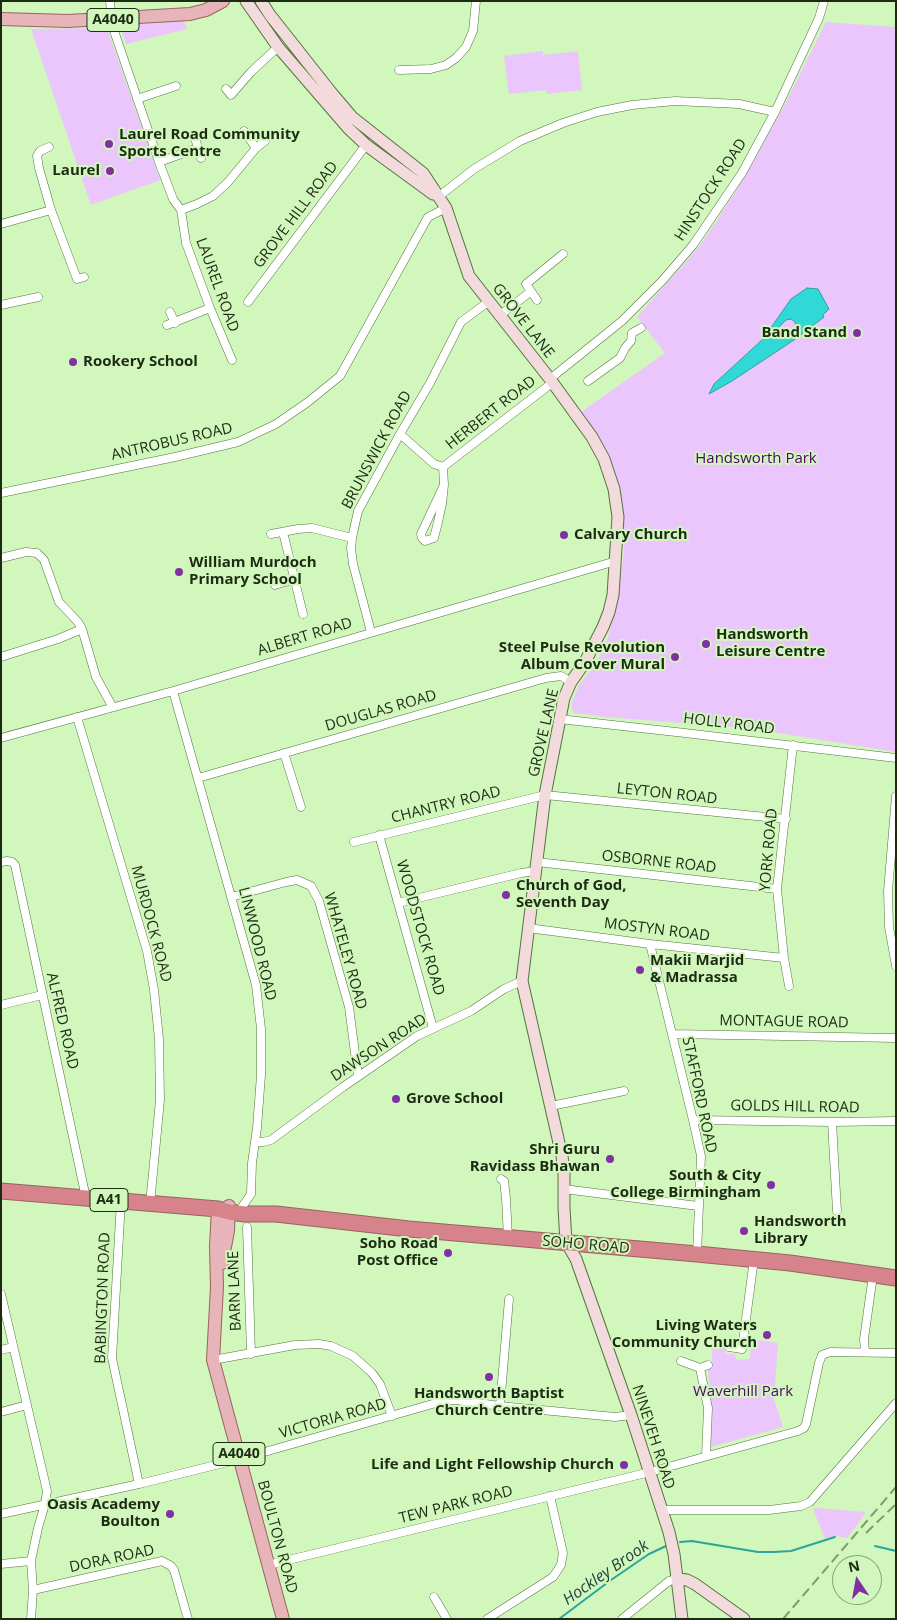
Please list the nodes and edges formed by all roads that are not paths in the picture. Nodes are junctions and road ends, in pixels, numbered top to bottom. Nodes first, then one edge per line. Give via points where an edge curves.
1 (110, 1) edge
2 (222, 1) edge
3 (246, 1) edge
4 (261, 1) edge
5 (476, 1) edge
6 (824, 1) edge
7 (1, 19) edge
8 (112, 20) junction
9 (278, 47) junction
10 (243, 67) dead end
11 (399, 70) dead end
12 (251, 72) junction
13 (176, 85) dead end
14 (226, 88) dead end
15 (138, 99) junction
16 (775, 112) junction
17 (244, 131) dead end
18 (195, 138) dead end
19 (265, 141) dead end
20 (366, 145) junction
21 (49, 147) dead end
22 (198, 148) junction
23 (256, 148) junction
24 (201, 158) dead end
25 (160, 162) junction
26 (438, 198) junction
27 (446, 208) junction
28 (52, 210) junction
29 (180, 210) junction
30 (1, 224) edge
31 (563, 254) dead end
32 (84, 277) dead end
33 (530, 292) junction
34 (38, 297) dead end
35 (537, 300) dead end
36 (248, 302) dead end
37 (488, 302) junction
38 (1, 305) edge
39 (210, 308) junction
40 (170, 312) dead end
41 (499, 316) junction
42 (622, 321) junction
43 (641, 328) dead end
44 (632, 333) junction
45 (232, 360) dead end
46 (551, 381) junction
47 (588, 381) dead end
48 (400, 434) junction
49 (443, 467) junction
50 (444, 485) junction
51 (1, 494) edge
52 (283, 532) junction
53 (271, 534) dead end
54 (352, 538) junction
55 (1, 558) edge
56 (616, 561) junction
57 (296, 580) junction
58 (275, 584) dead end
59 (304, 614) dead end
60 (82, 629) junction
61 (371, 632) junction
62 (1, 657) edge
63 (572, 682) junction
64 (173, 691) junction
65 (112, 706) junction
66 (77, 717) junction
67 (559, 719) junction
68 (1, 738) edge
69 (793, 745) junction
70 (284, 753) junction
71 (896, 758) edge
72 (198, 778) junction
73 (545, 795) junction
74 (896, 796) edge
75 (301, 807) dead end
76 (786, 819) junction
77 (380, 835) junction
78 (354, 842) dead end
79 (1, 862) edge
80 (537, 867) junction
81 (777, 889) junction
82 (231, 897) junction
83 (398, 903) junction
84 (528, 928) junction
85 (650, 944) junction
86 (784, 958) junction
87 (896, 966) edge
88 (522, 981) junction
89 (789, 986) dead end
90 (42, 995) junction
91 (1, 1005) edge
92 (433, 1028) junction
93 (672, 1034) junction
94 (896, 1038) edge
95 (358, 1076) junction
96 (624, 1091) dead end
97 (551, 1106) junction
98 (693, 1120) junction
99 (896, 1121) edge
100 (832, 1122) junction
101 (255, 1142) junction
102 (501, 1179) dead end
103 (564, 1189) junction
104 (1, 1191) edge
105 (86, 1198) junction
106 (122, 1201) junction
107 (150, 1204) junction
108 (698, 1206) junction
109 (229, 1208) junction
110 (837, 1211) dead end
111 (247, 1227) dead end
112 (508, 1238) junction
113 (566, 1242) junction
114 (697, 1254) junction
115 (754, 1260) junction
116 (873, 1275) junction
117 (896, 1278) edge
118 (1, 1294) edge
119 (509, 1298) dead end
120 (13, 1347) junction
121 (728, 1348) dead end
122 (1, 1350) edge
123 (865, 1352) junction
124 (896, 1352) edge
125 (251, 1354) junction
126 (214, 1360) junction
127 (681, 1361) dead end
128 (708, 1365) dead end
129 (700, 1368) junction
130 (896, 1403) edge
131 (28, 1405) junction
132 (500, 1406) junction
133 (1, 1412) edge
134 (631, 1415) junction
135 (392, 1416) junction
136 (706, 1456) junction
137 (240, 1459) junction
138 (650, 1472) junction
139 (138, 1484) junction
140 (550, 1496) junction
141 (45, 1504) junction
142 (661, 1510) junction
143 (1, 1514) edge
144 (31, 1561) junction
145 (1, 1564) edge
146 (268, 1565) junction
147 (678, 1579) junction
148 (33, 1590) junction
149 (434, 1597) dead end
150 (31, 1619) edge
151 (188, 1619) edge
152 (283, 1619) edge
153 (447, 1619) edge
154 (487, 1619) edge
155 (622, 1619) edge
156 (682, 1619) edge
157 (744, 1619) edge

1 - 8 street, LAUREL ROAD
2 - 8 main road, A4040 via 190,14
3 - 9 street, GROVE LANE
4 - 26 street, GROVE LANE via 352,116 423,173
5 - 11 street via 473,31 466,47 456,58 431,69
6 - 16 street, HINSTOCK ROAD
7 - 8 main road, A4040
8 - 15 street, LAUREL ROAD
9 - 12 street
9 - 20 street, GROVE LANE
10 - 12 street
12 - 14 street via 231,94
13 - 15 street
15 - 25 street, LAUREL ROAD
16 - 26 street via 739,104 675,101 597,112 520,141 474,169
16 - 42 street, HINSTOCK ROAD via 742,173 698,238
17 - 23 street
18 - 22 street
19 - 23 street
20 - 26 street, GROVE LANE
20 - 36 street, GROVE HILL ROAD
21 - 28 street via 37,156
22 - 24 street
22 - 25 street
23 - 29 street via 213,196
25 - 29 street, LAUREL ROAD
26 - 27 street, GROVE LANE
27 - 37 street, GROVE LANE via 469,276
27 - 51 street, ANTROBUS ROAD via 428,217 340,376 276,424 238,442
28 - 30 street
28 - 32 street via 77,280
29 - 39 street, LAUREL ROAD via 186,243
31 - 33 street via 526,284
33 - 35 street
33 - 41 street
34 - 38 street
37 - 41 street, GROVE LANE
37 - 48 street, BRUNSWICK ROAD via 461,322
39 - 40 street via 171,324
39 - 45 street, LAUREL ROAD
41 - 46 street, GROVE LANE
42 - 44 street
42 - 46 street, HINSTOCK ROAD
43 - 44 street
44 - 47 street via 631,341 620,358
46 - 49 street, HERBERT ROAD
46 - 56 street, GROVE LANE via 592,437 609,472 618,517
48 - 49 street, HERBERT ROAD via 434,464
48 - 54 street, BRUNSWICK ROAD via 358,511
49 - 50 street
50 - 50 street via 434,538 426,541 421,534
52 - 53 street
52 - 54 street via 312,528
52 - 57 street
54 - 61 street, BRUNSWICK ROAD via 353,564
55 - 60 street via 26,552 37,553 44,560 59,602
56 - 61 street, ALBERT ROAD
56 - 63 street, GROVE LANE via 609,612 595,644
57 - 58 street
57 - 59 street
60 - 62 street
60 - 65 street via 96,677
61 - 64 street, ALBERT ROAD
63 - 67 street, GROVE LANE
63 - 70 street, DOUGLAS ROAD via 561,676 546,678
64 - 65 street, ALBERT ROAD
64 - 72 street, LINWOOD ROAD
65 - 66 street, ALBERT ROAD
66 - 68 street, ALBERT ROAD
66 - 107 street, MURDOCK ROAD via 147,951 154,990 160,1100
67 - 69 street, HOLLY ROAD
67 - 73 street, GROVE LANE
69 - 71 street, HOLLY ROAD
69 - 76 street, YORK ROAD
70 - 72 street, DOUGLAS ROAD
70 - 75 street
72 - 82 street, LINWOOD ROAD
73 - 76 street, LEYTON ROAD
73 - 77 street, CHANTRY ROAD
73 - 80 street, GROVE LANE
74 - 87 street via 888,891 889,928
76 - 81 street, YORK ROAD
77 - 78 street, CHANTRY ROAD
77 - 83 street, WOODSTOCK ROAD
79 - 90 street, ALFRED ROAD via 14,865
80 - 81 street, OSBORNE ROAD
80 - 83 street, OSBORNE ROAD
80 - 84 street, GROVE LANE
81 - 86 street, YORK ROAD
82 - 95 street, WHATELEY ROAD via 297,880 311,886 319,901 349,1007
82 - 101 street, LINWOOD ROAD via 256,985 261,1029
83 - 92 street, WOODSTOCK ROAD
84 - 85 street, MOSTYN ROAD
84 - 88 street, GROVE LANE
85 - 86 street, MOSTYN ROAD
85 - 93 street, STAFFORD ROAD
86 - 89 street, YORK ROAD
88 - 92 street, DAWSON ROAD via 471,1011
88 - 97 street, GROVE LANE
90 - 91 street
90 - 105 street, ALFRED ROAD
92 - 95 street, DAWSON ROAD
93 - 94 street, MONTAGUE ROAD
93 - 98 street, STAFFORD ROAD
95 - 101 street, DAWSON ROAD via 271,1140
96 - 97 street
97 - 103 street, GROVE LANE via 562,1156
98 - 100 street, GOLDS HILL ROAD
98 - 108 street, STAFFORD ROAD via 701,1156
99 - 100 street, GOLDS HILL ROAD
100 - 110 street
101 - 109 street, LINWOOD ROAD via 251,1194
102 - 112 street via 504,1181
103 - 108 street
103 - 113 street, GROVE LANE
104 - 105 highway, SOHO ROAD / A41
105 - 106 highway, SOHO ROAD / A41
106 - 107 highway, SOHO ROAD / A41
106 - 139 street, BABINGTON ROAD via 112,1358
107 - 109 highway, SOHO ROAD / A41
108 - 114 street, STAFFORD ROAD
109 - 112 highway, SOHO ROAD / A41
109 - 126 main road, BOULTON ROAD / A4040 via 216,1246
111 - 125 street, BARN LANE
112 - 113 highway, SOHO ROAD / A41
113 - 114 highway, SOHO ROAD / A41
113 - 134 street, NINEVEH ROAD via 576,1259
114 - 115 highway, SOHO ROAD / A41
115 - 116 highway, SOHO ROAD / A41
115 - 121 street via 742,1349
116 - 117 highway, SOHO ROAD / A41
116 - 123 street
118 - 120 street
119 - 132 street
120 - 122 street
120 - 131 street
123 - 124 street
123 - 136 street, TEW PARK ROAD via 822,1355 804,1428
125 - 126 street
125 - 135 street via 310,1344 343,1350 372,1372
126 - 137 main road, BOULTON ROAD / A4040
127 - 129 street
128 - 129 street
129 - 136 street via 708,1408
130 - 142 street via 810,1502 769,1510
131 - 133 street
131 - 141 street via 47,1491
132 - 134 street, VICTORIA ROAD via 615,1417
132 - 135 street, VICTORIA ROAD via 444,1401
134 - 138 street, NINEVEH ROAD
135 - 137 street, VICTORIA ROAD
136 - 138 street, TEW PARK ROAD
137 - 139 street, VICTORIA ROAD
137 - 146 main road, BOULTON ROAD / A4040
138 - 140 street, TEW PARK ROAD
138 - 142 street, NINEVEH ROAD
139 - 141 street, VICTORIA ROAD
140 - 146 street, TEW PARK ROAD
140 - 154 street via 563,1553 558,1571
141 - 143 street, VICTORIA ROAD
141 - 144 street
142 - 147 street, NINEVEH ROAD
144 - 145 street
144 - 148 street
146 - 152 main road, BOULTON ROAD / A4040
147 - 155 street via 669,1581
147 - 156 street, NINEVEH ROAD
147 - 157 street via 695,1584
148 - 150 street
148 - 151 street, DORA ROAD via 162,1561 174,1570
149 - 153 street

